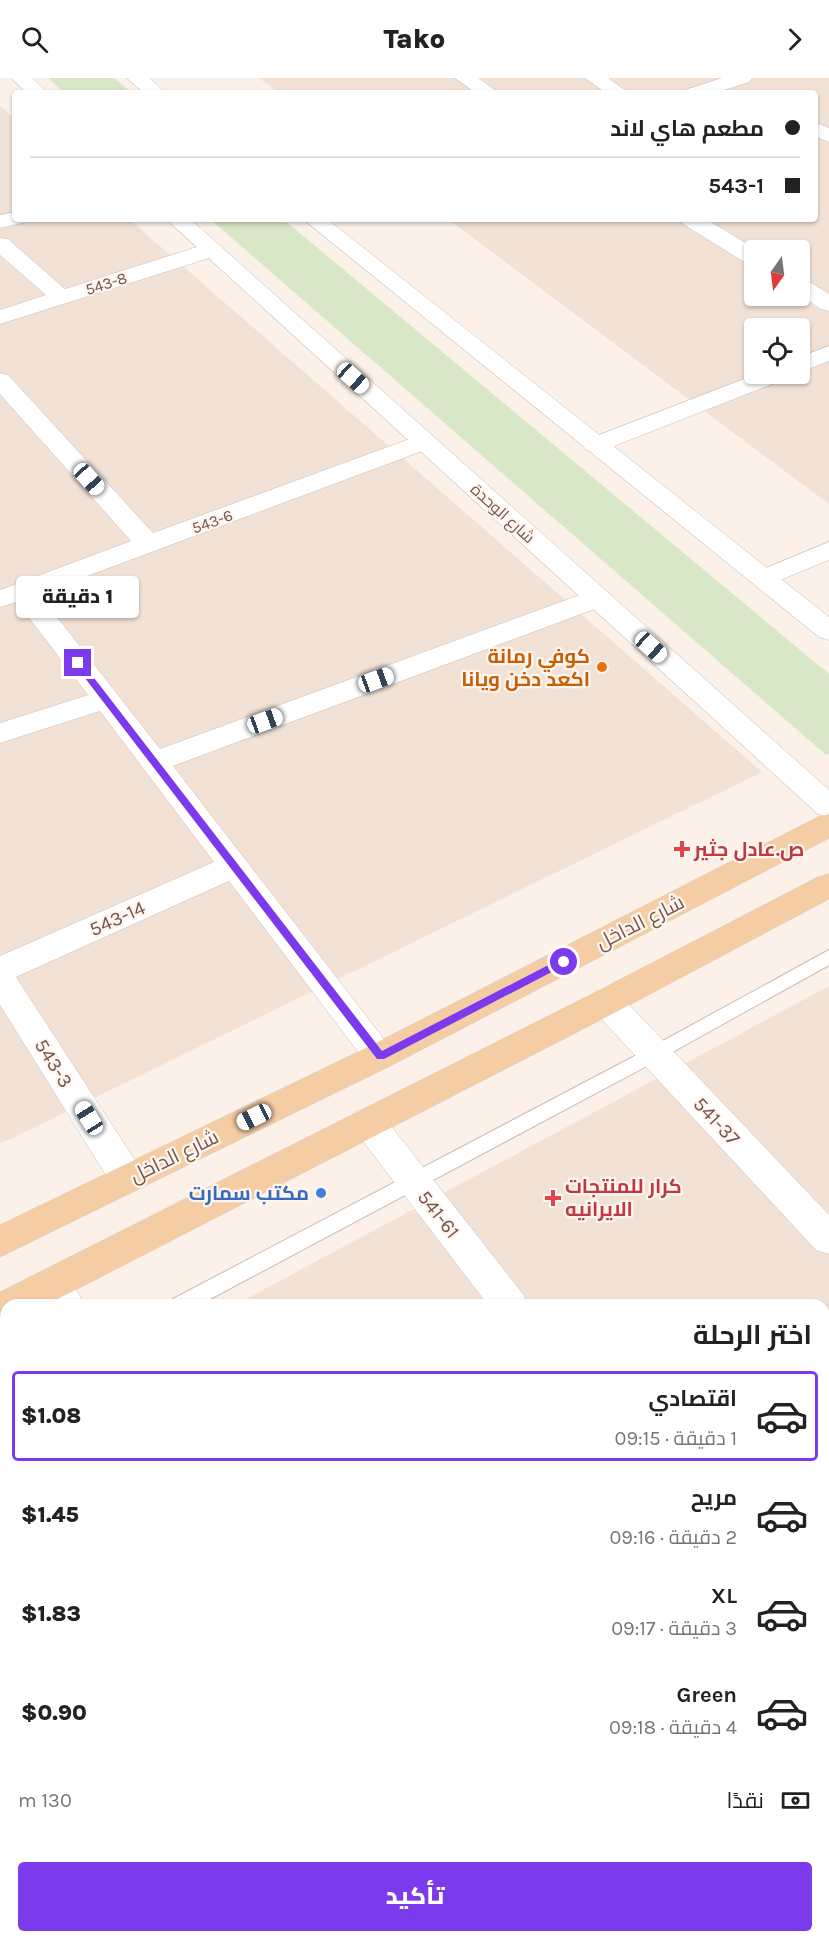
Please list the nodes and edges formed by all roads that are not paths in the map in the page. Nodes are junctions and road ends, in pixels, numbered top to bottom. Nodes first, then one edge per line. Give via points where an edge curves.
1 (21, 78) edge
2 (138, 78) edge
3 (465, 78) edge
4 (595, 78) edge
5 (737, 80) edge
6 (35, 90) edge
7 (152, 90) edge
8 (484, 90) edge
9 (614, 90) edge
10 (705, 90) edge
11 (749, 90) edge
12 (180, 222) edge
13 (318, 222) edge
14 (696, 222) edge
15 (0, 244) edge
16 (211, 250) junction
17 (744, 252) edge
18 (810, 292) edge
19 (61, 297) junction
20 (829, 304) edge
21 (0, 317) edge
22 (829, 353) edge
23 (810, 361) edge
24 (0, 380) edge
25 (751, 384) edge
26 (424, 442) junction
27 (595, 445) junction
28 (148, 544) junction
29 (829, 549) edge
30 (763, 579) junction
31 (12, 595) edge
32 (598, 598) junction
33 (829, 631) edge
34 (106, 699) junction
35 (0, 733) edge
36 (154, 762) junction
37 (829, 807) edge
38 (829, 825) edge
39 (234, 866) junction
40 (829, 885) edge
41 (829, 957) edge
42 (0, 970) edge
43 (0, 978) edge
44 (606, 1002) junction
45 (654, 1054) junction
46 (380, 1056) junction
47 (368, 1122) junction
48 (127, 1179) junction
49 (413, 1180) junction
50 (829, 1239) edge
51 (0, 1242) edge
52 (60, 1294) edge
53 (37, 1299) edge
54 (191, 1299) edge
55 (505, 1299) edge

1 - 6 street
2 - 7 street
3 - 8 street
4 - 9 street
5 - 10 street
5 - 11 street
12 - 16 street, شارع الوحدة
13 - 27 street
14 - 17 street
15 - 19 street
16 - 19 street, 543-8
16 - 26 street, شارع الوحدة
18 - 20 street
19 - 21 street, 543-8
22 - 23 street
24 - 28 street
25 - 27 street
26 - 28 street, 543-6
26 - 32 street, شارع الوحدة
27 - 30 street
28 - 31 street, 543-6
29 - 30 street
30 - 33 street
31 - 34 street
32 - 36 street
32 - 37 street, شارع الوحدة
34 - 35 street
34 - 36 street
36 - 39 street
38 - 46 main road, شارع الداخل
39 - 42 street, 543-14
39 - 46 street
40 - 44 main road
41 - 45 lane
43 - 48 street, 543-3
44 - 45 street, 541-37
44 - 47 main road
45 - 49 lane
45 - 50 street, 541-37
46 - 48 main road, شارع الداخل
47 - 49 street, 541-61
47 - 52 main road
48 - 51 main road, شارع الداخل
49 - 54 lane
49 - 55 street, 541-61
52 - 53 main road

